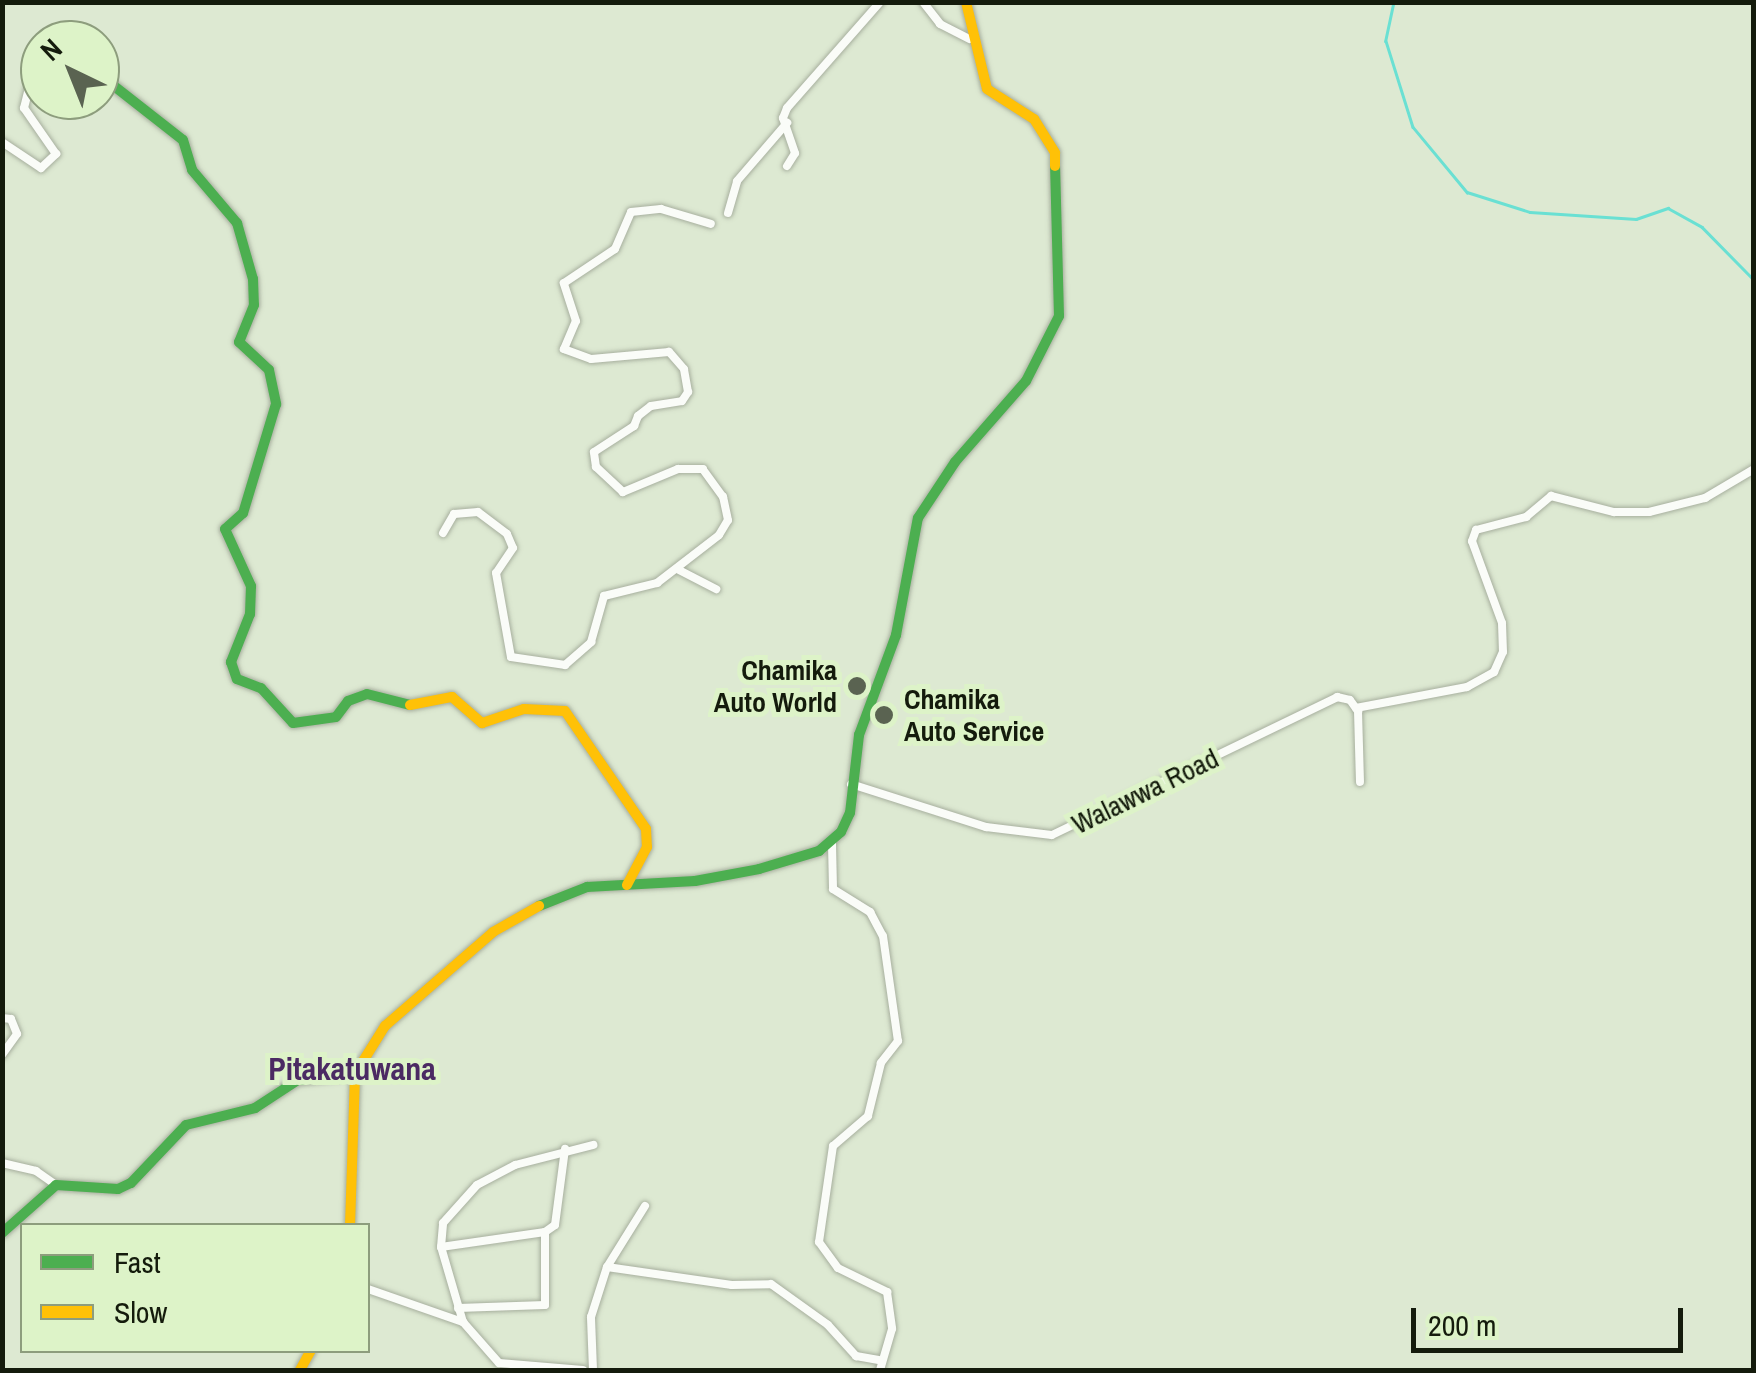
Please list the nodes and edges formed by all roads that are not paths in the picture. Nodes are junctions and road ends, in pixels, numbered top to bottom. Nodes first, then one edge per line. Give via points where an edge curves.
1 (880, 2) edge
2 (922, 2) edge
3 (966, 2) edge
4 (970, 39) junction
5 (120, 91) edge
6 (32, 120) edge
7 (787, 123) junction
8 (2, 142) edge
9 (787, 166) dead end
10 (728, 213) dead end
11 (711, 224) dead end
12 (1754, 469) edge
13 (442, 533) dead end
14 (679, 570) junction
15 (716, 589) dead end
16 (1356, 708) junction
17 (1360, 782) dead end
18 (852, 784) junction
19 (832, 844) junction
20 (628, 885) junction
21 (2, 1018) edge
22 (2, 1055) edge
23 (354, 1074) junction
24 (593, 1145) dead end
25 (565, 1149) junction
26 (2, 1163) edge
27 (56, 1185) junction
28 (645, 1206) dead end
29 (350, 1223) edge
30 (545, 1232) junction
31 (2, 1233) edge
32 (441, 1247) junction
33 (606, 1267) junction
34 (370, 1290) edge
35 (458, 1308) junction
36 (463, 1322) junction
37 (880, 1365) edge
38 (583, 1370) edge
39 (592, 1370) edge

1 - 7 street via 787,108
2 - 4 street via 940,24
3 - 4 street
4 - 18 street via 986,88 1034,119 1055,153 1058,316 1026,381 955,462 918,518 896,635 860,735
5 - 20 street via 183,140 192,170 237,223 253,279 254,305 239,342 269,370 276,404 243,513 225,529 251,586 250,614 231,662 237,679 261,688 293,723 336,717 348,700 366,694 403,706 452,698 482,722 496,723 524,709 565,711 646,829 648,847
6 - 8 street via 56,154 41,168
7 - 9 street via 796,152
7 - 10 street via 736,181
11 - 14 street via 661,208 632,212 615,249 564,283 576,321 566,336 571,356 669,352 684,370 688,392 682,402 650,406 634,426 594,452 607,483 624,492 678,469 703,469 716,483 728,520
12 - 16 street via 1705,498 1649,512 1614,512 1551,496 1526,517 1476,530 1472,541 1502,623 1503,652 1494,672 1467,687
13 - 14 street via 454,514 478,512 507,534 513,548 496,573 511,658 565,665 591,642 604,596 632,592
14 - 15 street
16 - 17 street
16 - 18 street, Walawwa Road via 1337,697 1052,836 986,827
18 - 19 street via 850,812
19 - 20 street via 759,869
19 - 37 street via 833,888 870,912 882,936 898,1041 881,1064 868,1116 832,1146 819,1242 838,1268 886,1292 892,1329
20 - 23 street via 562,895 494,932 385,1026
21 - 22 street via 11,1019 16,1034
23 - 27 street via 298,1080 255,1108 186,1125 146,1172 118,1189
23 - 29 street
24 - 25 street
25 - 30 street via 555,1225
25 - 32 street via 476,1185 443,1224
26 - 27 street via 36,1170
27 - 31 street
28 - 33 street
30 - 32 street
30 - 35 street via 545,1306
32 - 35 street
33 - 37 street via 771,1284 828,1325 856,1356
33 - 39 street via 591,1317
34 - 36 street
35 - 36 street
36 - 38 street via 499,1364

